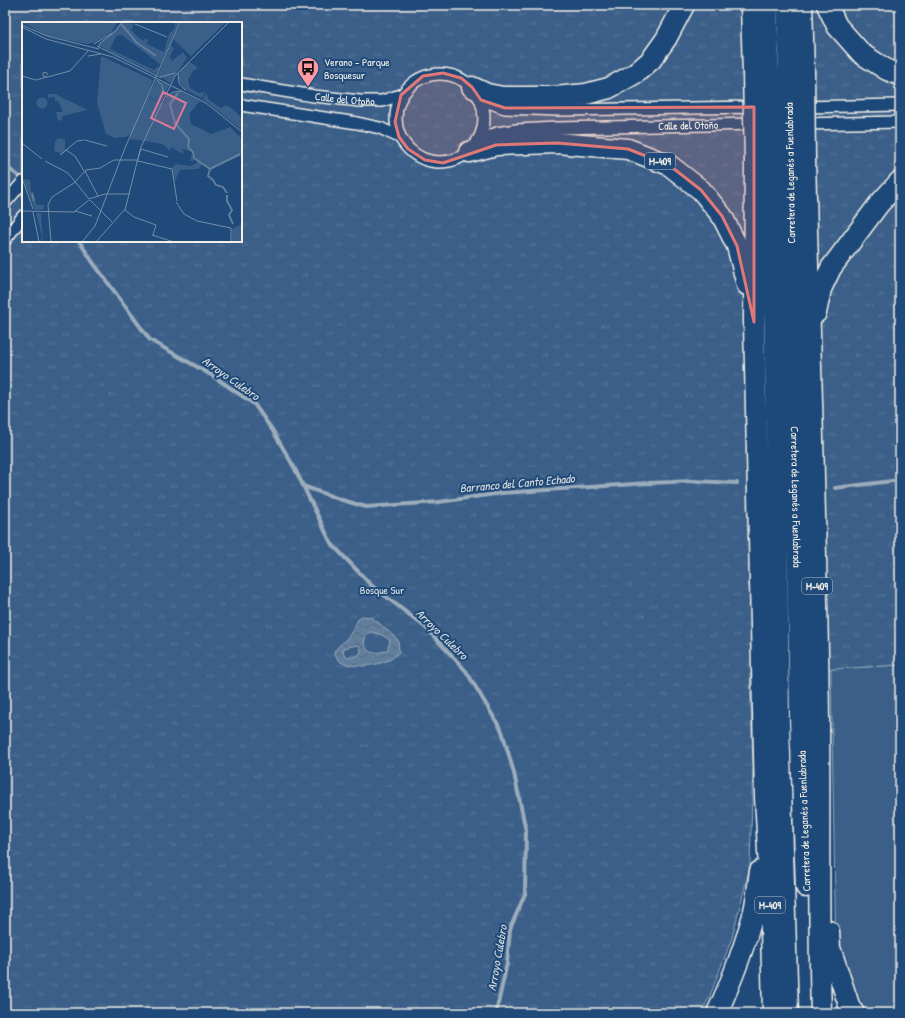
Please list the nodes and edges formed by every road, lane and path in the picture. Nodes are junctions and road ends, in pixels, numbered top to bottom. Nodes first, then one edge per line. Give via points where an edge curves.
1 (684, 5) edge
2 (751, 5) edge
3 (767, 5) edge
4 (787, 5) edge
5 (802, 5) edge
6 (827, 5) edge
7 (796, 71) junction
8 (761, 72) junction
9 (900, 75) edge
10 (242, 84) edge
11 (477, 94) junction
12 (401, 95) junction
13 (242, 105) edge
14 (900, 105) edge
15 (900, 122) edge
16 (399, 137) junction
17 (474, 146) junction
18 (780, 160) junction
19 (900, 181) edge
20 (22, 183) edge
21 (5, 203) edge
22 (20, 219) edge
23 (5, 240) edge
24 (754, 322) junction
25 (816, 560) junction
26 (819, 723) junction
27 (765, 797) junction
28 (717, 1013) edge
29 (773, 1013) edge
30 (788, 1013) edge
31 (809, 1013) edge
32 (822, 1013) edge
33 (854, 1013) edge

1 - 11 highway via 666,39 651,60 636,73 609,88 586,94 555,97
2 - 8 highway, M-409
3 - 8 highway, M-409
4 - 7 highway, M-409
5 - 7 highway, M-409
6 - 9 highway via 837,26 862,54
7 - 18 highway, M-409, bridge
8 - 18 highway, Carretera de Leganés a Fuenlabrada / M-409, bridge
10 - 12 street, Calle del Otoño via 360,102 382,101
11 - 12 street via 461,78 443,73 423,76 410,84
11 - 14 street, Calle del Otoño via 505,108 558,110
11 - 17 street via 484,110 484,124
12 - 16 street via 395,110
13 - 16 street, Calle del Otoño via 357,122 380,128
15 - 17 street, Calle del Otoño via 516,130 497,133
16 - 17 street via 408,149 425,160 443,163
17 - 24 highway, M-409 via 557,143 628,149 669,165 701,190 722,216 738,246
18 - 24 highway, M-409
18 - 25 highway, M-409
18 - 30 highway, Carretera de Leganés a Fuenlabrada / M-409 via 776,405 779,722
18 - 31 highway, Carretera de Leganés a Fuenlabrada / M-409
19 - 25 highway, M-409 via 879,204 831,268 821,289 816,309
20 - 21 street
22 - 23 street
24 - 27 highway, M-409
25 - 26 highway, M-409
26 - 32 highway, M-409 via 819,951
26 - 33 highway via 830,948 850,1008
27 - 28 highway via 754,909 742,951
27 - 29 highway, M-409

